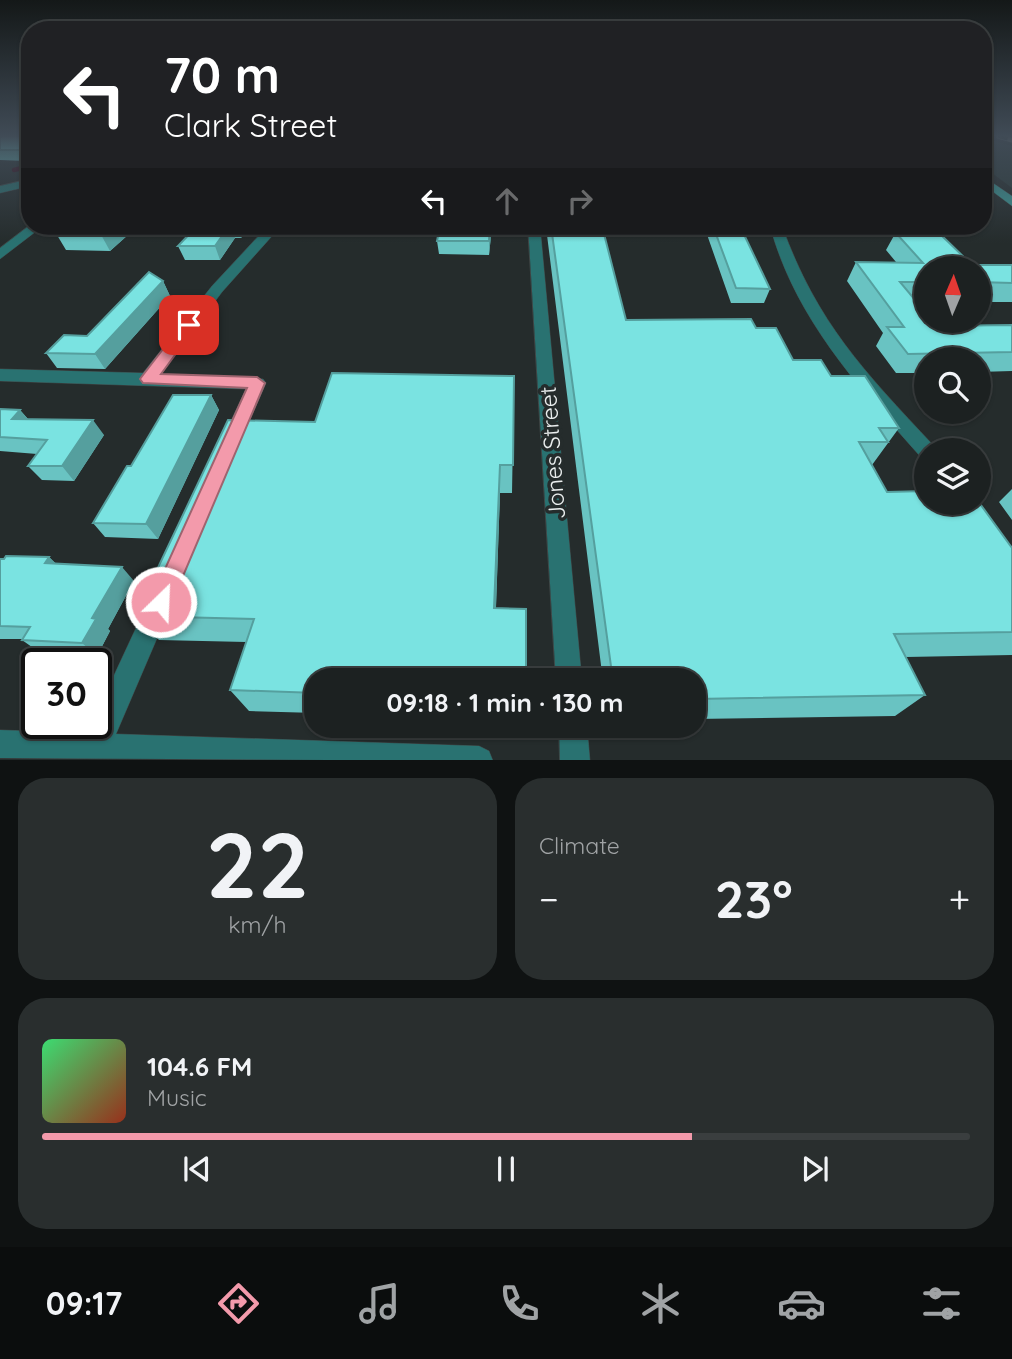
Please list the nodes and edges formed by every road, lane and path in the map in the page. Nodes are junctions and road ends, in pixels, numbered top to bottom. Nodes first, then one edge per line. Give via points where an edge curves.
1 (0, 180) edge
2 (21, 181) edge
3 (21, 184) edge
4 (992, 186) edge
5 (0, 190) edge
6 (1012, 202) edge
7 (26, 235) edge
8 (267, 235) edge
9 (535, 235) edge
10 (779, 235) edge
11 (0, 255) edge
12 (0, 375) edge
13 (148, 379) junction
14 (915, 438) edge
15 (224, 458) edge
16 (169, 584) edge
17 (568, 668) edge
18 (574, 738) edge
19 (0, 744) edge
20 (96, 747) junction
21 (452, 760) edge
22 (575, 760) edge

1 - 2 street
3 - 5 street
4 - 6 main road
7 - 11 street
8 - 13 street via 217,289
9 - 17 street, Jones Street
10 - 14 street via 790,269 826,333
12 - 13 street
13 - 15 street via 257,383
16 - 20 street
18 - 22 street
19 - 20 street
20 - 21 street

